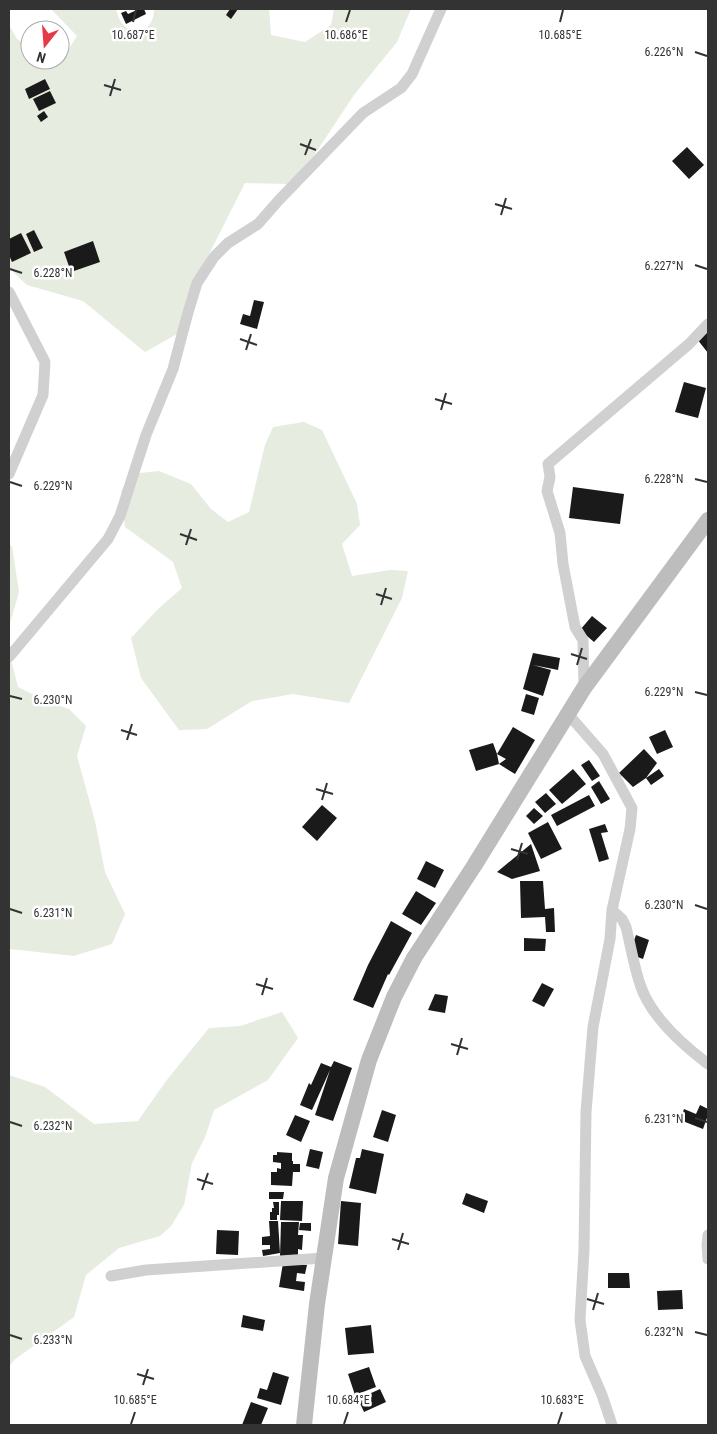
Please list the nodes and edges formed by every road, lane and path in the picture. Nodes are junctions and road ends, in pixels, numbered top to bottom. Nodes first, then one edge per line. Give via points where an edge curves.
1 (440, 9) edge
2 (9, 292) edge
3 (708, 324) edge
4 (9, 474) edge
5 (708, 520) edge
6 (9, 657) edge
7 (584, 688) junction
8 (568, 714) junction
9 (612, 910) junction
10 (708, 1064) edge
11 (708, 1235) edge
12 (324, 1258) junction
13 (708, 1259) edge
14 (111, 1276) dead end
15 (304, 1425) edge
16 (612, 1425) edge

1 - 6 street via 412,74 401,88 363,113 258,224 214,257 197,283 173,369 146,435 120,516 108,539
2 - 4 street via 45,362 42,395
3 - 7 street via 689,344 548,464 547,491 560,533 575,627 583,640
5 - 7 street
7 - 8 street
8 - 9 street via 603,754 632,808
8 - 12 street via 414,958 394,997 369,1060 336,1178
9 - 10 street via 626,927 641,988 657,1016 682,1043
9 - 16 street via 588,1079 580,1320 585,1356
11 - 13 street
12 - 14 street via 146,1270
12 - 15 street

